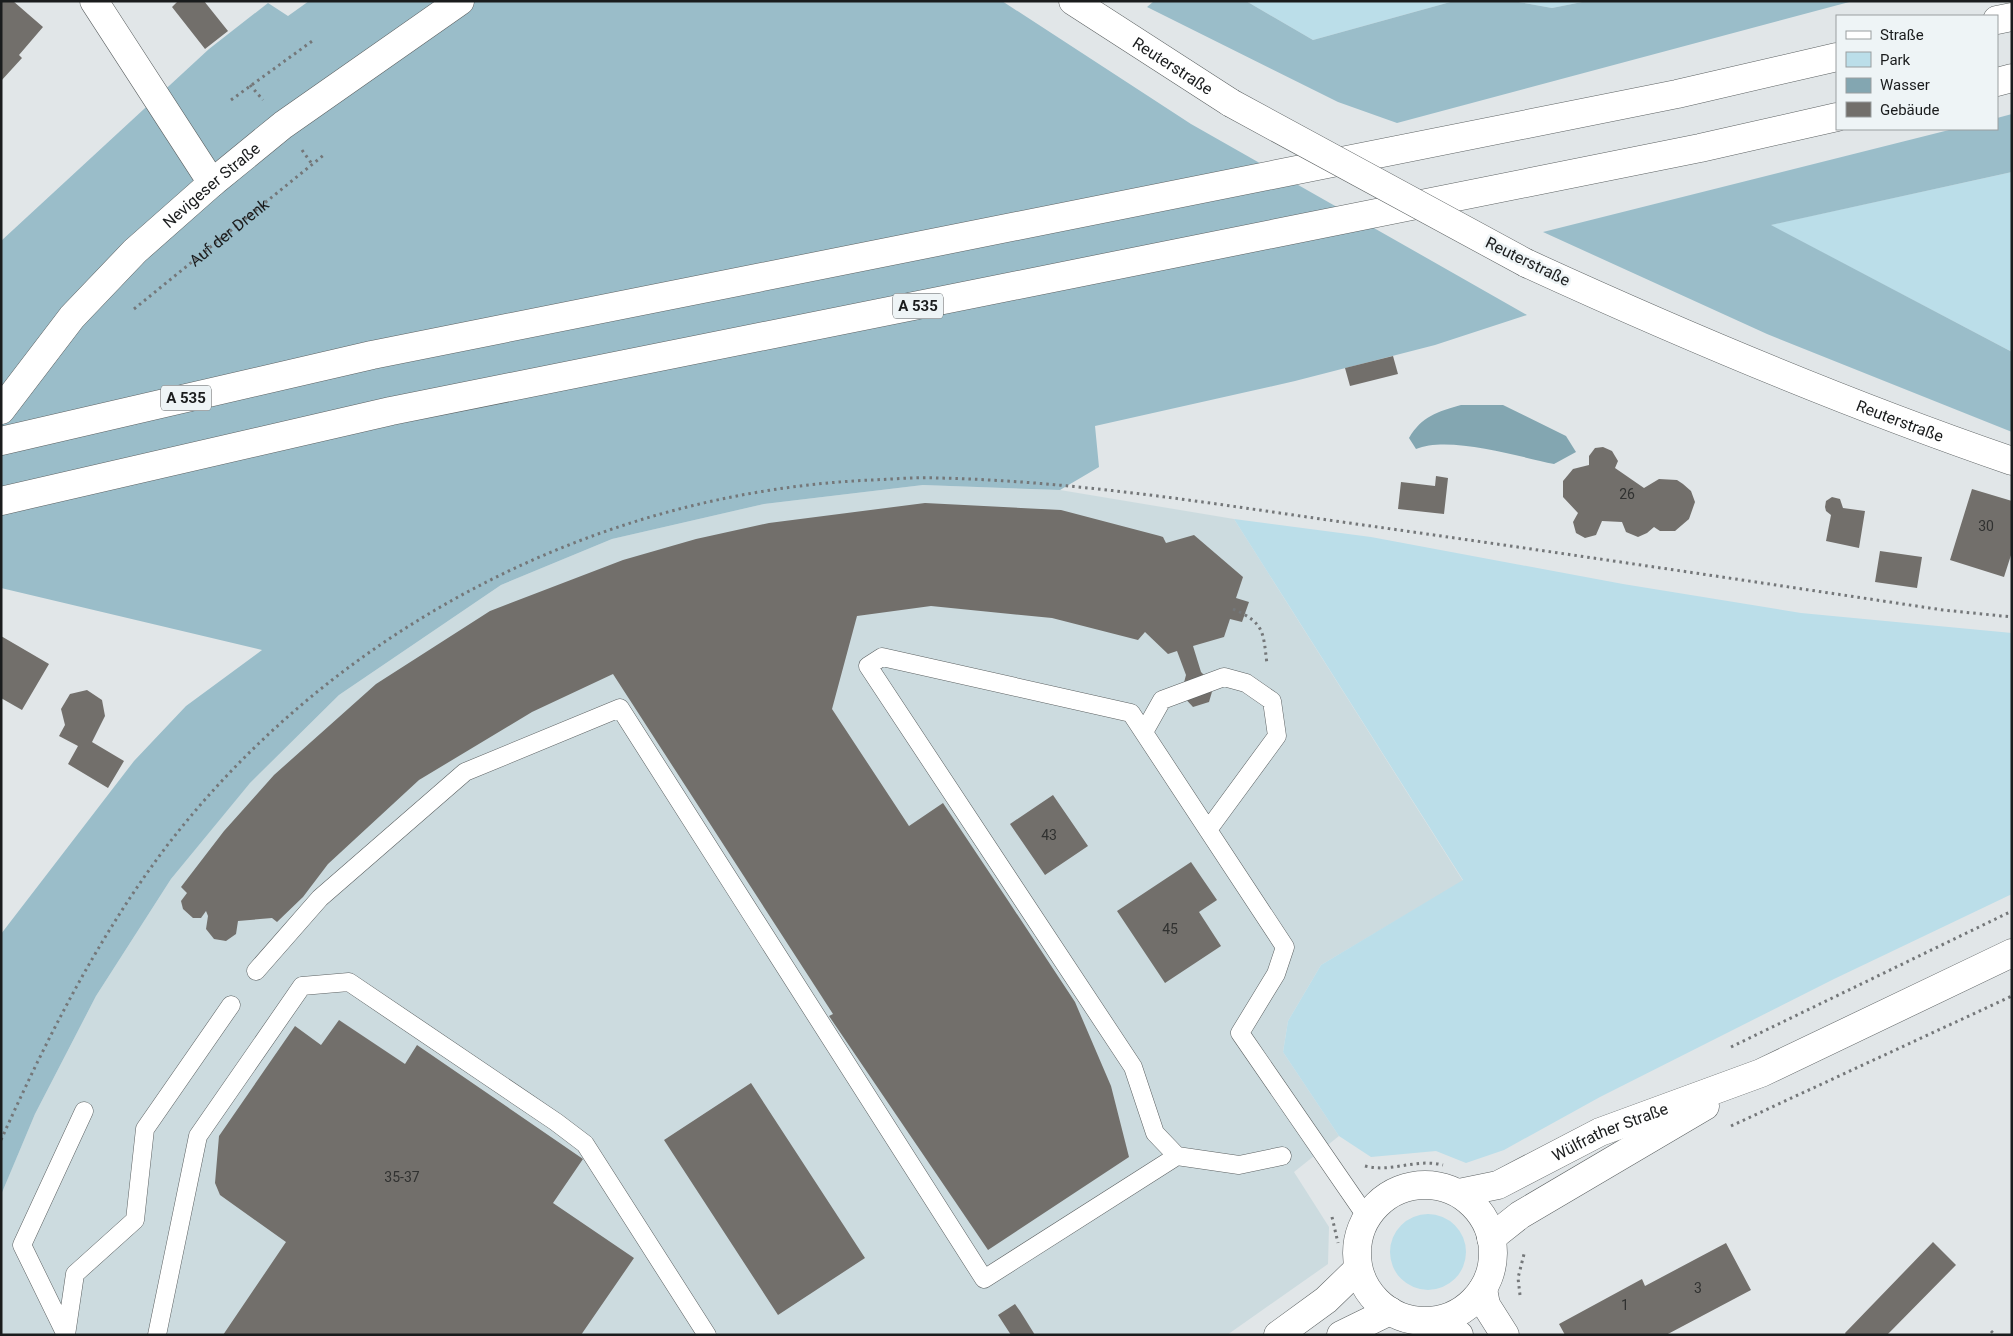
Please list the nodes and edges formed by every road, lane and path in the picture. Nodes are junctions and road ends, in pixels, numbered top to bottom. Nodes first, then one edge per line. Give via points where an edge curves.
1 (94, 1) edge
2 (460, 1) edge
3 (1073, 1) edge
4 (2012, 17) edge
5 (1998, 20) edge
6 (315, 39) dead end
7 (1836, 57) edge
8 (2012, 78) edge
9 (1998, 82) edge
10 (231, 100) dead end
11 (1836, 117) edge
12 (324, 154) dead end
13 (212, 183) junction
14 (134, 309) dead end
15 (1, 410) edge
16 (1, 441) edge
17 (2012, 461) edge
18 (1, 501) edge
19 (1233, 609) dead end
20 (2012, 616) edge
21 (1272, 701) junction
22 (1144, 732) junction
23 (1208, 830) junction
24 (2012, 911) edge
25 (2012, 953) edge
26 (256, 970) dead end
27 (2012, 996) edge
28 (230, 1005) dead end
29 (1725, 1050) dead end
30 (1762, 1073) junction
31 (84, 1111) dead end
32 (1723, 1130) dead end
33 (1, 1140) edge
34 (1177, 1156) junction
35 (1282, 1156) dead end
36 (1364, 1166) dead end
37 (1448, 1167) dead end
38 (1459, 1193) junction
39 (1332, 1214) dead end
40 (1366, 1216) junction
41 (1491, 1238) junction
42 (1528, 1248) dead end
43 (1340, 1250) dead end
44 (1358, 1270) junction
45 (1483, 1289) junction
46 (1520, 1301) dead end
47 (1390, 1312) junction
48 (1450, 1327) edge
49 (1991, 1331) dead end
50 (66, 1335) edge
51 (157, 1335) edge
52 (707, 1335) edge
53 (1278, 1335) edge
54 (1341, 1335) edge
55 (1506, 1335) edge
56 (1995, 1335) edge

1 - 13 main road
2 - 13 main road, Nevigeser Straße via 283,125
3 - 17 main road, Reuterstraße, bridge via 1231,103 1526,263 1665,326 1924,430
4 - 5 main road
6 - 10 path
7 - 16 main road, A 535 via 1658,98 372,355
8 - 9 main road
11 - 18 main road, A 535 via 1691,150 391,411
12 - 14 path, Auf der Drenk
13 - 15 main road, Nevigeser Straße via 129,257 72,317
19 - 21 path via 1249,616 1263,631
20 - 33 path via 1943,610 1283,513 1047,485 937,477 824,482 746,493 668,511 565,546 498,575 437,608 378,645 272,731 204,801 167,846 122,910 81,977
21 - 22 lane via 1246,683 1224,677 1162,700
21 - 23 lane via 1277,736
22 - 23 lane
22 - 34 lane via 1131,713 882,657 868,666 1133,1067 1155,1133
23 - 40 lane via 1285,948 1276,974 1240,1034
24 - 29 path
25 - 30 main road, Wülfrather Straße
26 - 34 lane via 320,898 465,772 620,708 984,1279
27 - 32 path
28 - 50 lane via 145,1129 135,1220 75,1274
30 - 38 main road, Wülfrather Straße via 1600,1132 1498,1185
30 - 41 main road, Wülfrather Straße via 1520,1215
31 - 50 lane via 22,1245
34 - 35 lane via 1239,1165
36 - 37 path via 1377,1169 1416,1163
38 - 40 main road via 1435,1184 1409,1186 1383,1197
38 - 41 main road via 1481,1211
39 - 43 path
40 - 44 main road via 1355,1242
41 - 45 main road via 1494,1263
42 - 46 path via 1518,1278
44 - 47 main road via 1369,1293
44 - 53 main road via 1326,1300
45 - 48 main road
45 - 55 main road via 1486,1305
47 - 48 main road via 1414,1322
47 - 54 main road
49 - 56 path
51 - 52 lane via 198,1136 302,986 349,982 585,1144

